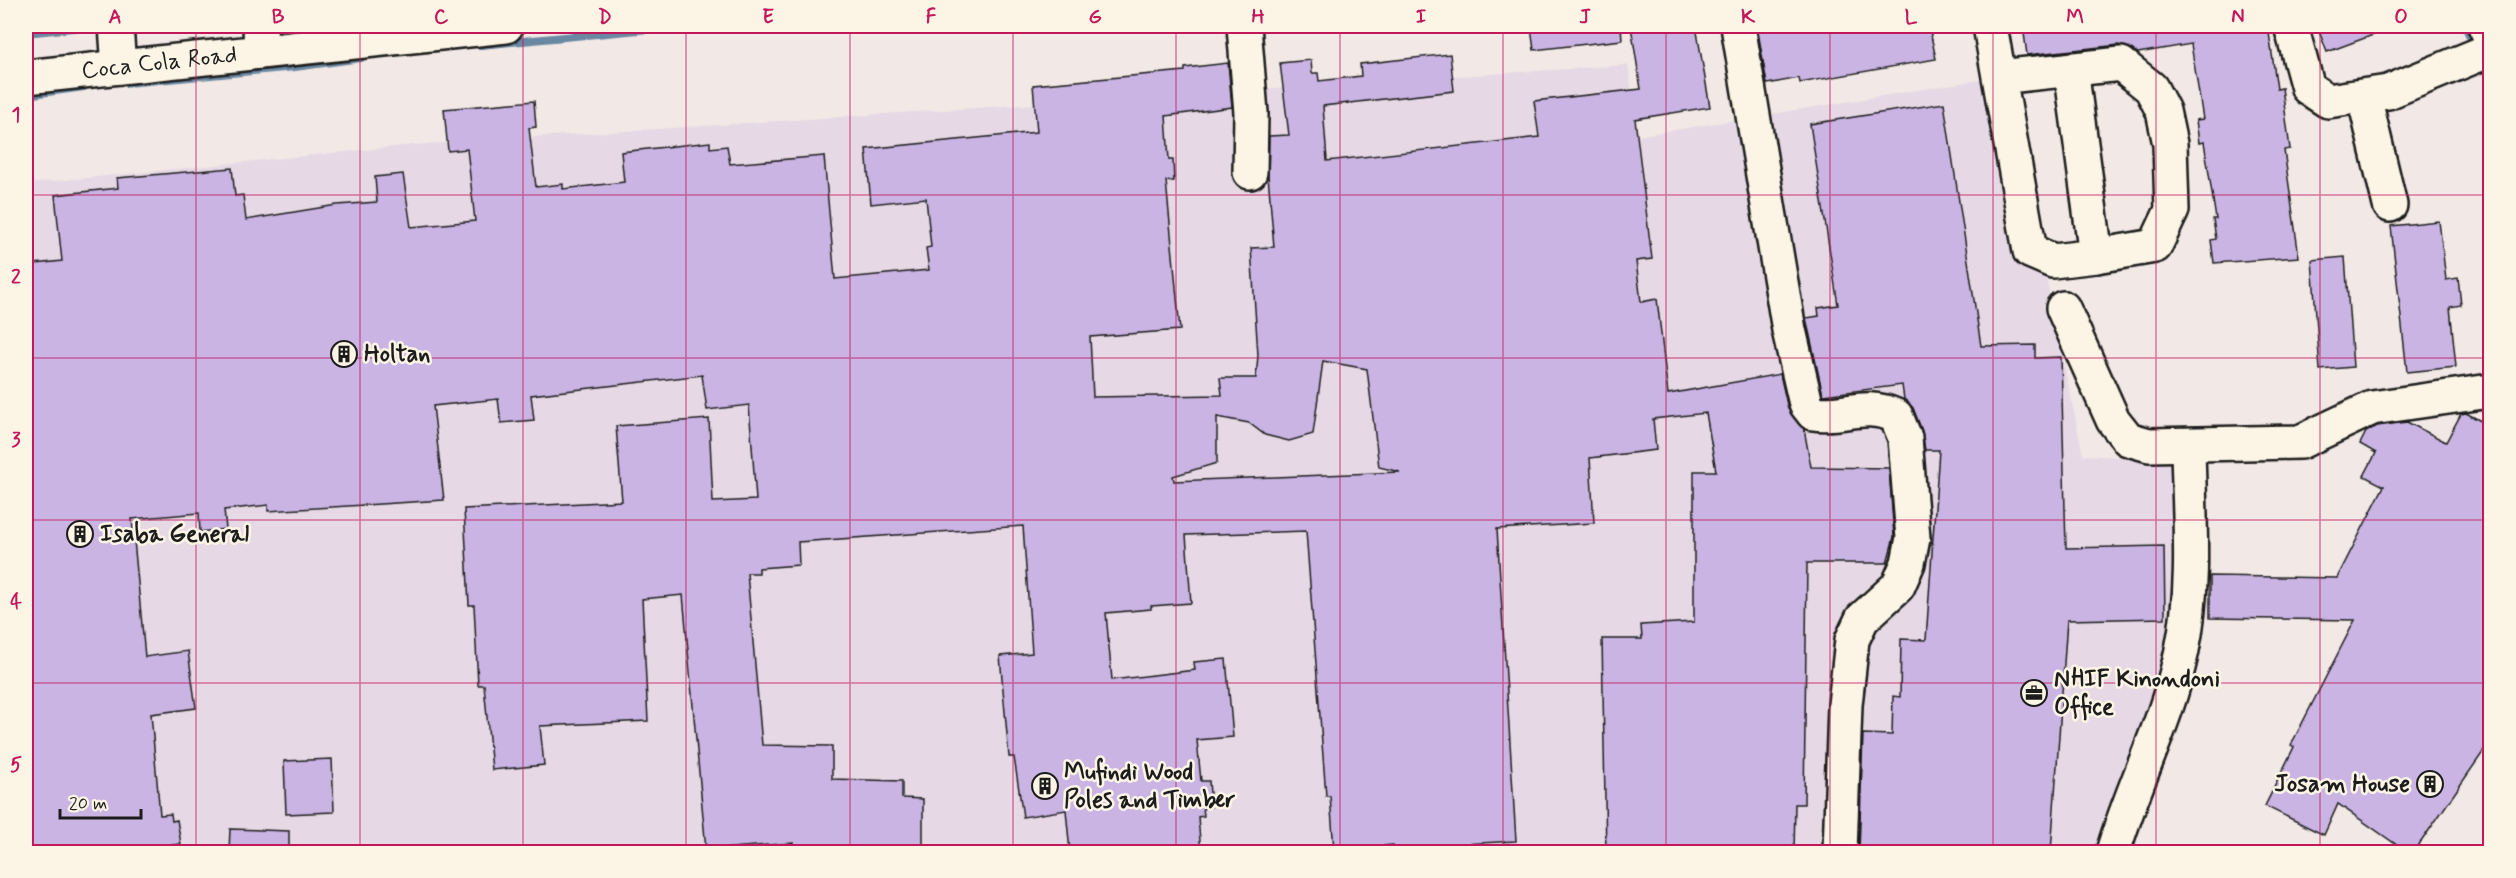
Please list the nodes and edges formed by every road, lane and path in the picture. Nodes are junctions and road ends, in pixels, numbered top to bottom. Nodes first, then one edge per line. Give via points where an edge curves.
1 (116, 26) edge
2 (506, 26) edge
3 (1244, 26) edge
4 (1738, 26) edge
5 (1990, 26) edge
6 (2291, 26) edge
7 (2485, 26) edge
8 (2490, 36) edge
9 (260, 39) edge
10 (2490, 50) edge
11 (119, 67) junction
12 (2071, 69) junction
13 (26, 77) edge
14 (1999, 77) junction
15 (2364, 96) junction
16 (1250, 172) dead end
17 (2390, 205) dead end
18 (2096, 256) junction
19 (2063, 308) dead end
20 (2490, 391) edge
21 (2188, 446) junction
22 (1840, 852) edge
23 (2113, 852) edge

1 - 11 main road
2 - 9 main road, Coca Cola Road
3 - 16 main road via 1251,113
4 - 22 main road via 1789,330 1806,404 1813,413 1824,415 1868,408 1882,410 1896,416 1905,438 1913,538 1898,586 1862,619 1852,640 1845,705
5 - 14 main road
6 - 15 main road via 2308,88 2328,101
7 - 8 main road
9 - 11 main road, Coca Cola Road
10 - 15 main road via 2388,92
11 - 13 main road, Coca Cola Road
12 - 14 main road
12 - 18 main road
12 - 18 main road via 2121,64 2151,88 2163,111 2170,144 2172,210 2155,246
14 - 18 main road via 2030,251 2054,261
15 - 17 main road
19 - 21 main road via 2113,420 2128,439 2149,445
20 - 21 main road via 2372,408 2300,442
21 - 23 main road via 2190,574 2182,651

